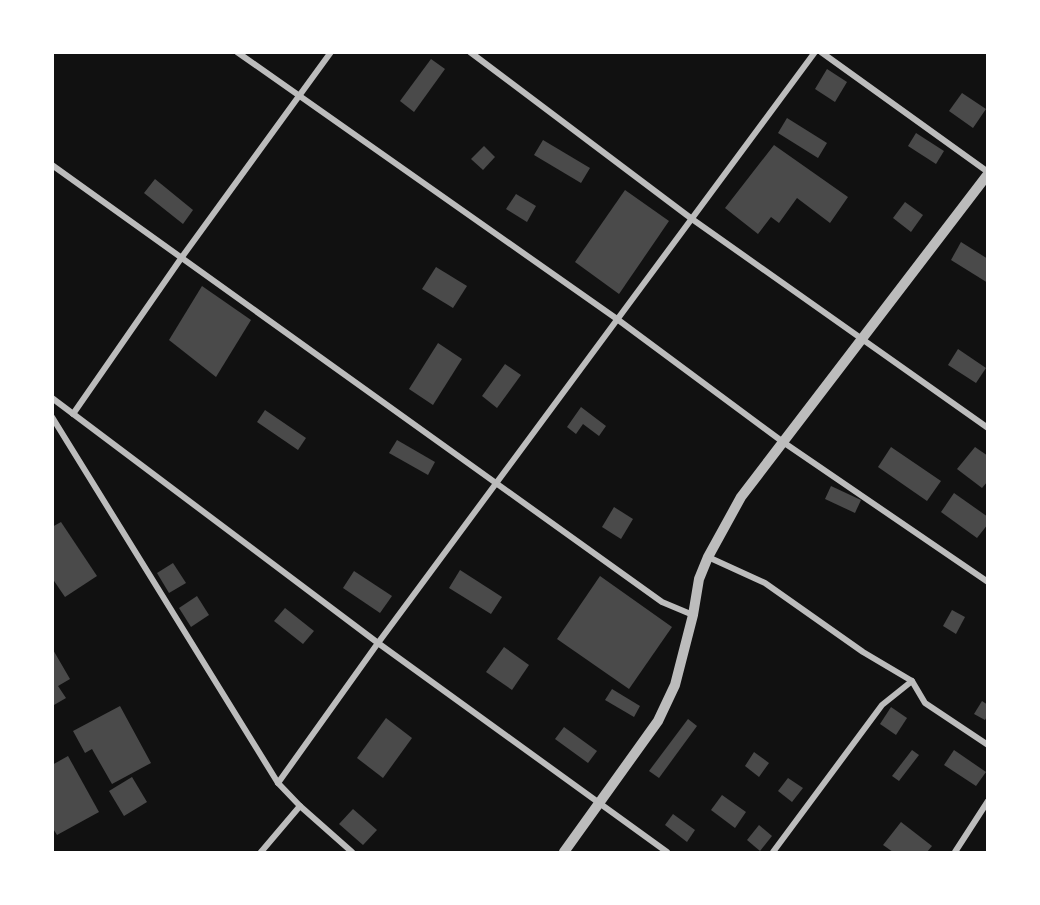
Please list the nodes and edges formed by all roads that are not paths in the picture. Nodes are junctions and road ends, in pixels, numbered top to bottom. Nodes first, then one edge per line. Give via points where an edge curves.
1 (237, 52) edge
2 (331, 52) edge
3 (470, 52) edge
4 (815, 52) edge
5 (822, 52) edge
6 (299, 96) junction
7 (52, 165) edge
8 (987, 173) edge
9 (692, 219) junction
10 (182, 258) junction
11 (617, 319) junction
12 (862, 339) junction
13 (52, 398) edge
14 (73, 414) junction
15 (52, 417) edge
16 (987, 428) edge
17 (783, 442) junction
18 (496, 483) junction
19 (708, 557) junction
20 (987, 582) edge
21 (693, 615) junction
22 (378, 643) junction
23 (912, 681) junction
24 (987, 745) edge
25 (278, 783) junction
26 (987, 801) edge
27 (598, 803) junction
28 (300, 806) junction
29 (261, 852) edge
30 (352, 852) edge
31 (564, 852) edge
32 (667, 852) edge
33 (773, 852) edge
34 (955, 852) edge

1 - 6 street
2 - 6 street
3 - 9 street
4 - 9 street
5 - 8 street
6 - 10 street
6 - 11 street
7 - 10 street
8 - 12 street
9 - 11 street
9 - 12 street
10 - 14 street
10 - 18 street
11 - 17 street
11 - 18 street
12 - 16 street
12 - 17 street
13 - 14 street
14 - 22 street
15 - 25 street
17 - 19 street via 741,497
17 - 20 street
18 - 21 street via 662,602
18 - 22 street
19 - 21 street via 699,579
19 - 23 street via 765,583 863,652
21 - 27 street via 675,685 658,722
22 - 25 street
22 - 27 street
23 - 24 street via 925,703
23 - 33 street via 882,705
25 - 28 street
26 - 34 street
27 - 31 street
27 - 32 street
28 - 29 street
28 - 30 street

